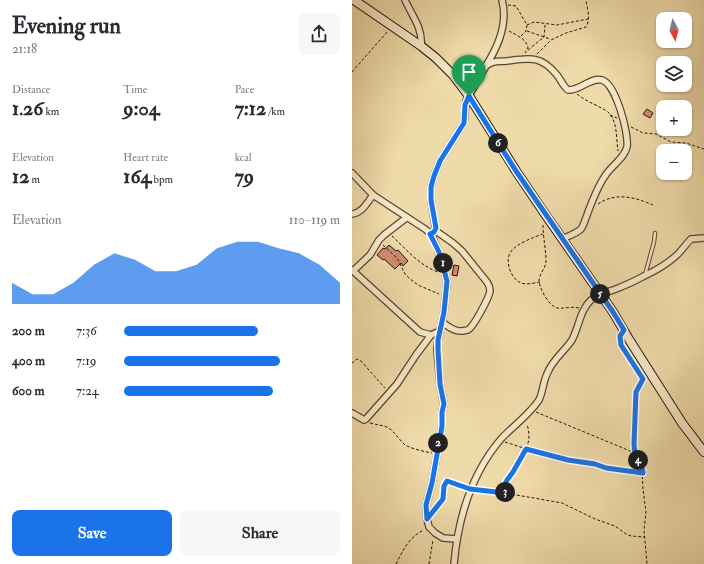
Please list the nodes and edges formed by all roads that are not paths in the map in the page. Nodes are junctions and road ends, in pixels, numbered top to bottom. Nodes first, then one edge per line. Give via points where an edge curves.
1 (354, 0) edge
2 (405, 0) edge
3 (503, 3) edge
4 (421, 46) junction
5 (486, 66) junction
6 (469, 96) junction
7 (352, 173) edge
8 (373, 195) junction
9 (352, 214) edge
10 (406, 218) junction
11 (433, 232) junction
12 (655, 233) dead end
13 (704, 238) edge
14 (562, 239) junction
15 (353, 272) edge
16 (645, 276) junction
17 (600, 294) junction
18 (442, 322) junction
19 (440, 331) junction
20 (431, 336) junction
21 (352, 413) edge
22 (704, 452) edge
23 (456, 539) junction
24 (454, 564) edge

1 - 4 street
2 - 4 street via 421,33
3 - 5 street via 500,40
4 - 6 street via 453,75
5 - 6 street
5 - 14 street via 496,61 534,59 552,69 568,90 602,80 606,82 616,100 624,123 627,147 605,176 585,223 580,230
6 - 11 street via 465,105 464,123 440,161 431,187
6 - 14 street
7 - 8 street
8 - 9 street via 361,210
8 - 10 street
10 - 11 street
10 - 15 street via 379,240 370,255
11 - 18 street via 446,275
11 - 18 street via 462,251 490,288 486,301 468,330 457,331
12 - 16 lane
13 - 16 street via 691,239 678,254
14 - 17 street
15 - 20 street via 420,332
16 - 17 street
17 - 22 street via 678,417
17 - 23 street via 584,309 571,341 553,363 542,393 531,410 500,440 483,464 470,489
18 - 19 street
19 - 20 street
19 - 23 street via 438,366 444,404 432,483 426,505 427,519 435,533 443,538
20 - 21 street via 390,393 366,419 360,419
23 - 24 street

